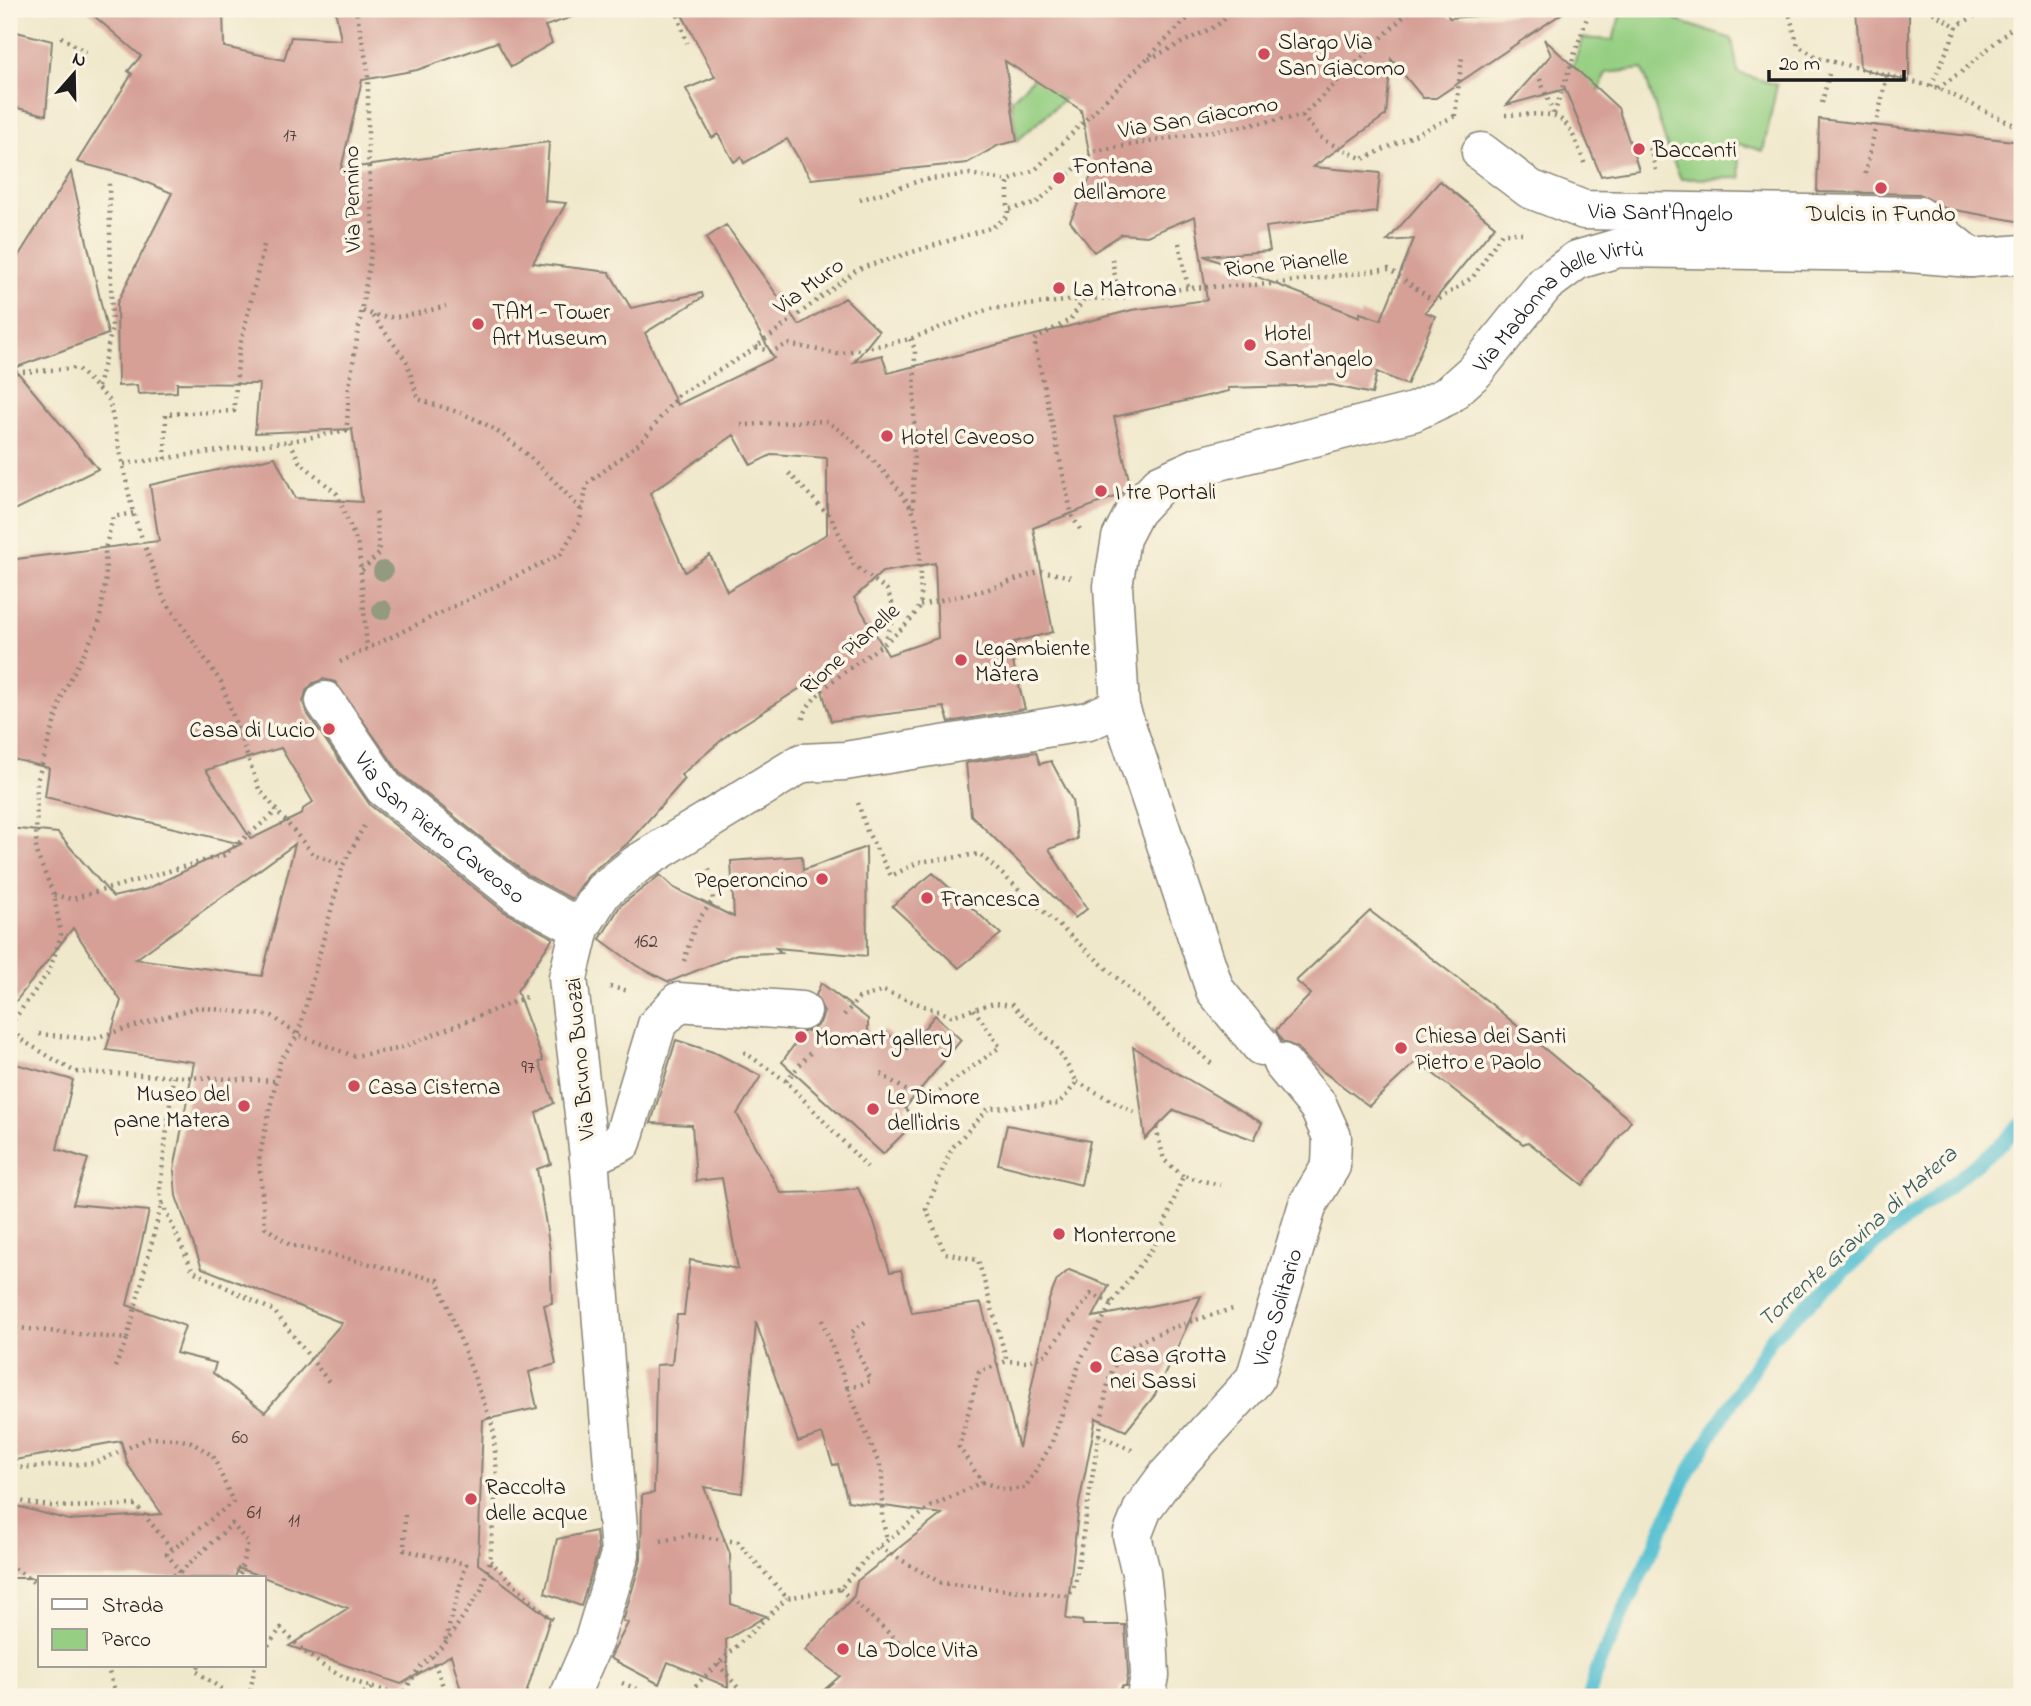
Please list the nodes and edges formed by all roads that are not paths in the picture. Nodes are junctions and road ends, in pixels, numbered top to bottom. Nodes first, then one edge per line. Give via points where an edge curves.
1 (1481, 152) dead end
2 (2022, 254) edge
3 (1971, 258) junction
4 (330, 683) road end
5 (1120, 707) junction
6 (580, 928) junction
7 (802, 1011) dead end
8 (589, 1157) junction
9 (569, 1697) edge
10 (1146, 1697) edge

1 - 3 street, Via Sant'Angelo via 1530,189 1584,211 1919,216
2 - 3 street, Via Madonna delle Virtù
3 - 5 street, Via Madonna delle Virtù via 1897,252 1618,248 1577,260 1545,284 1475,370 1447,396 1413,412 1200,466 1160,484 1135,511 1121,538 1113,586
4 - 6 street, Via San Pietro Caveoso via 384,788 517,894
5 - 6 street, Via Bruno Buozzi via 1088,721 845,761 802,763 637,864 603,891
5 - 10 street, Vico Solitario via 1215,990 1318,1105 1332,1137 1331,1166 1308,1204 1255,1379 1164,1478 1143,1508 1132,1536 1149,1635
6 - 8 street, Via Bruno Buozzi via 568,978
7 - 8 street via 678,1002 657,1025 622,1142
8 - 9 street, Via Bruno Buozzi via 620,1554 594,1640

